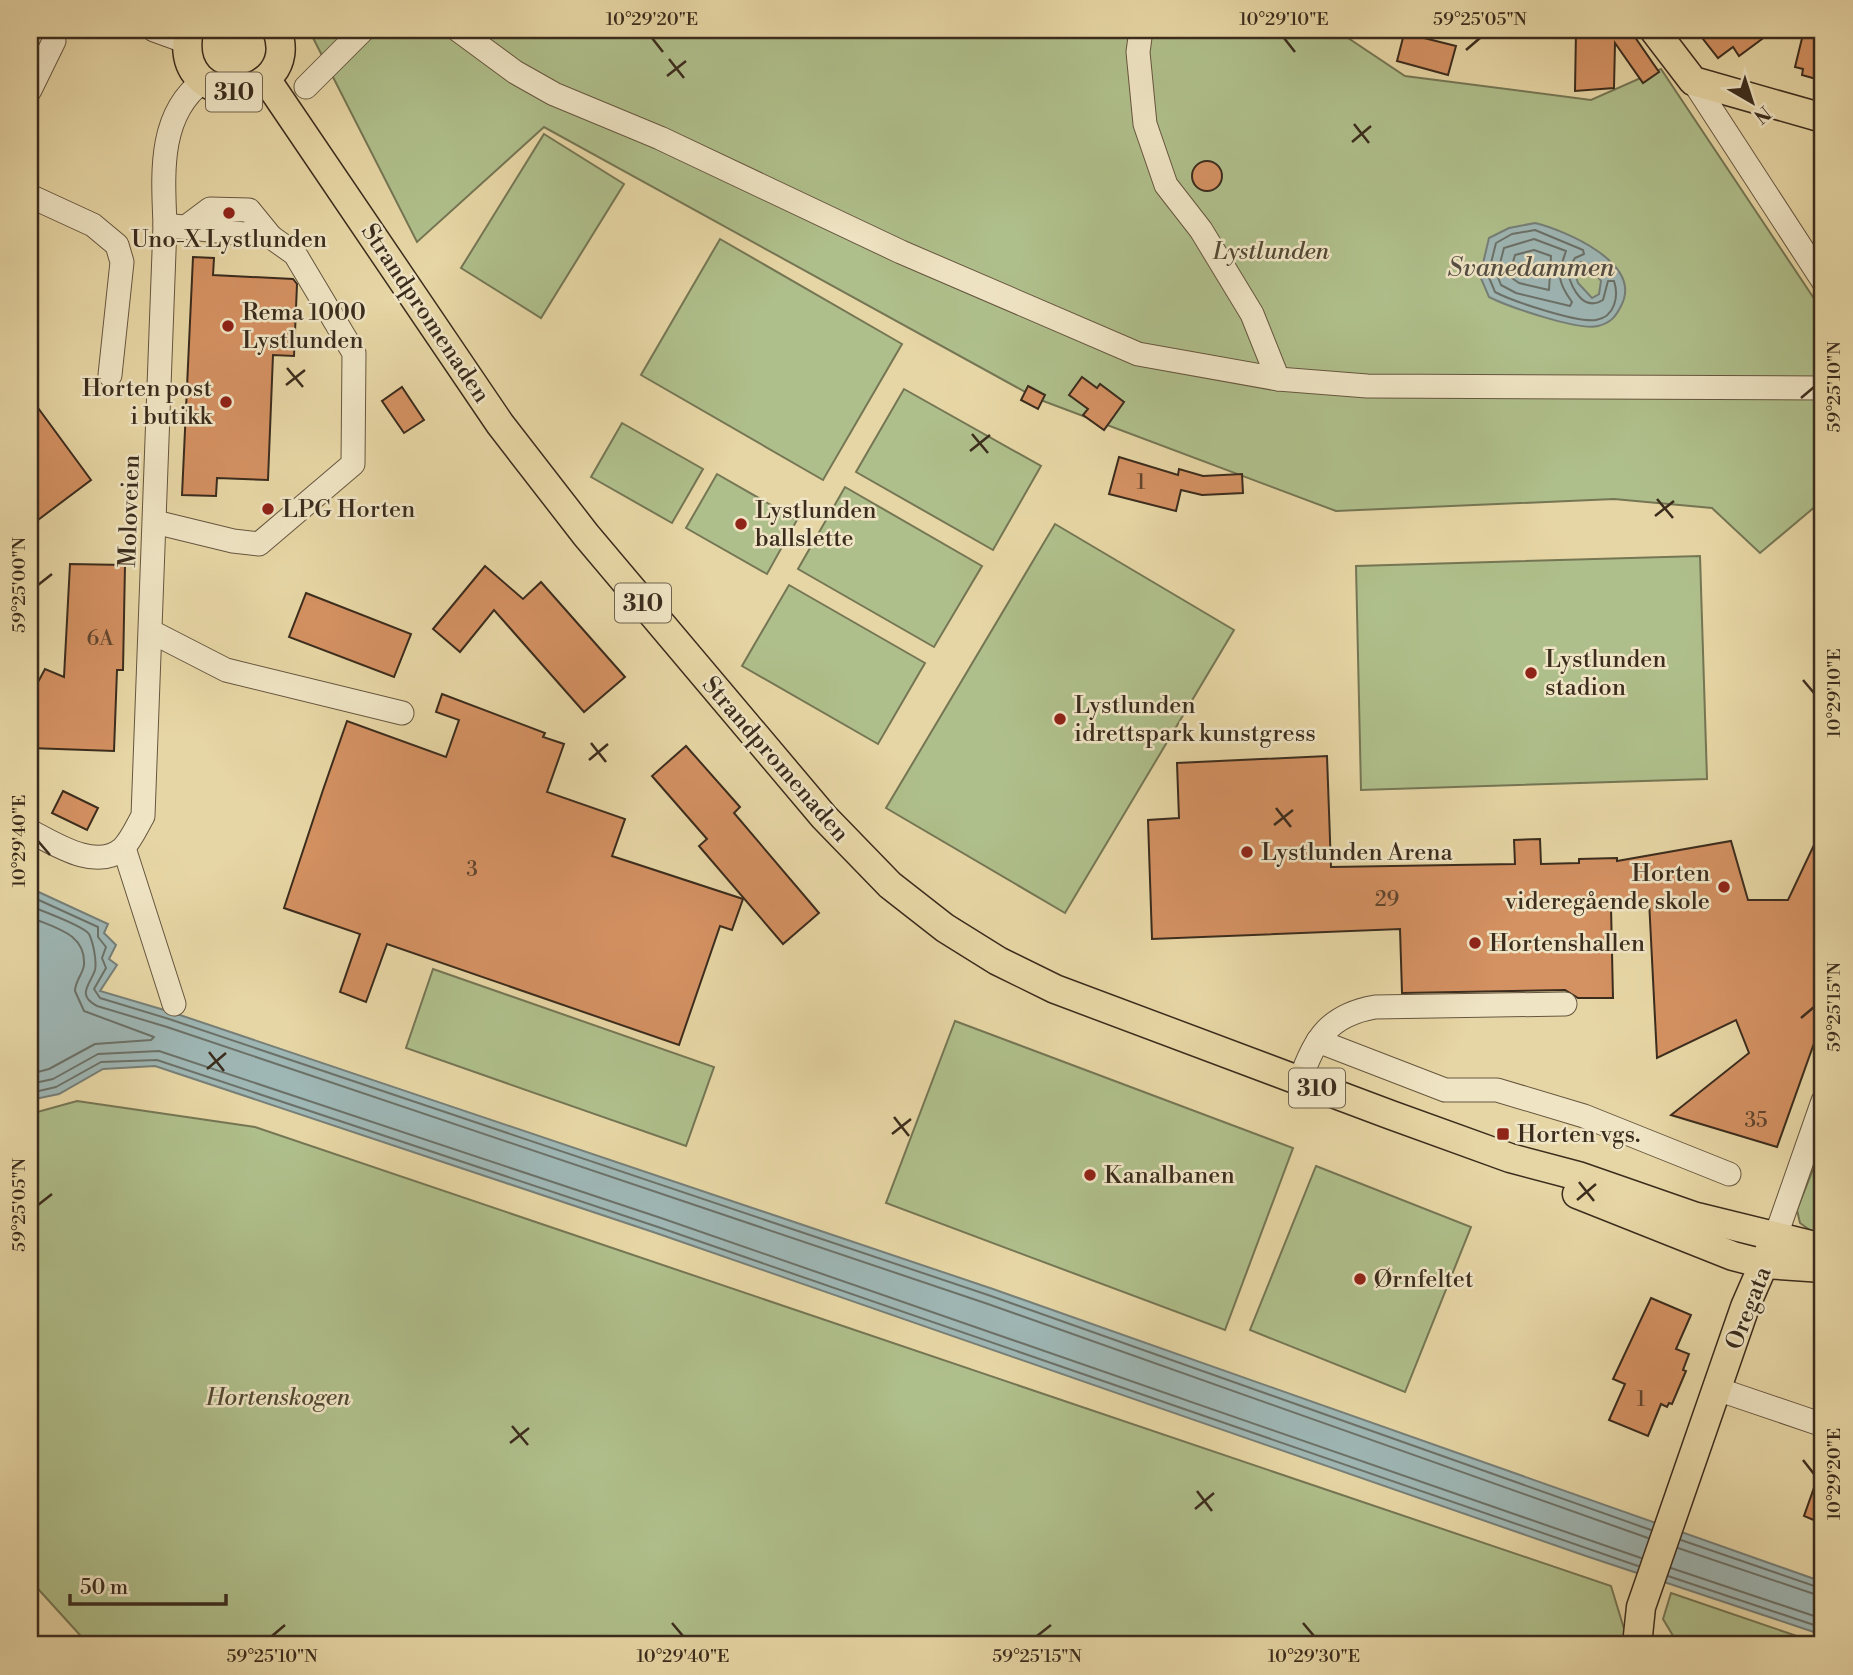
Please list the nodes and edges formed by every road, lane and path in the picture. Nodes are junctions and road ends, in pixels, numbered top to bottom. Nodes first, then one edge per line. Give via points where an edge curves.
1 (154, 30) edge
2 (277, 30) edge
3 (363, 30) edge
4 (458, 30) edge
5 (1141, 30) edge
6 (1654, 30) edge
7 (188, 36) edge
8 (54, 41) dead end
9 (266, 79) junction
10 (203, 81) junction
11 (1693, 81) junction
12 (306, 87) dead end
13 (30, 90) edge
14 (1823, 118) edge
15 (30, 196) edge
16 (182, 227) junction
17 (1823, 281) edge
18 (110, 374) dead end
19 (1278, 379) junction
20 (1823, 388) edge
21 (155, 523) junction
22 (152, 632) junction
23 (402, 713) dead end
24 (30, 831) edge
25 (124, 848) junction
26 (174, 1004) dead end
27 (1565, 1004) dead end
28 (1318, 1041) junction
29 (1300, 1082) junction
30 (1823, 1101) edge
31 (1729, 1174) dead end
32 (1823, 1248) edge
33 (1770, 1251) junction
34 (1823, 1268) edge
35 (1717, 1389) junction
36 (1823, 1425) edge
37 (1637, 1645) edge

1 - 7 street
2 - 9 main road, 310 via 280,51
3 - 12 street
4 - 19 street via 554,94 660,138 1015,303 1138,354
5 - 19 street via 1138,52 1145,124 1166,185 1201,230 1252,314
6 - 11 main road
7 - 10 main road, 310 via 193,69
8 - 13 street
9 - 10 main road, 310 via 242,92
9 - 29 main road, Strandpromenaden / 310 via 542,479 674,642 863,859 945,928 1024,975
10 - 16 street, Moloveien via 188,92 167,137 163,179
11 - 14 main road
11 - 17 street
15 - 18 street via 93,225 117,245 122,262
16 - 21 street, Moloveien
16 - 21 street via 210,209 249,210 266,236 295,254 354,353 353,464 259,544
19 - 20 street via 1367,386
21 - 22 street, Moloveien
22 - 23 street via 226,670
22 - 25 street, Moloveien via 144,816
24 - 25 street via 87,857 108,858
25 - 26 street
27 - 28 street via 1375,1007 1338,1019
28 - 29 street
28 - 31 street via 1445,1090 1487,1088 1584,1116
29 - 33 main road, Strandpromenaden / 310 via 1510,1158 1693,1216
30 - 33 street, Oregata
32 - 33 main road, Strandpromenaden / 310
33 - 34 main road, Strandpromenaden / 310
33 - 35 main road, Oregata
35 - 36 street
35 - 37 main road, Oregata via 1641,1607

